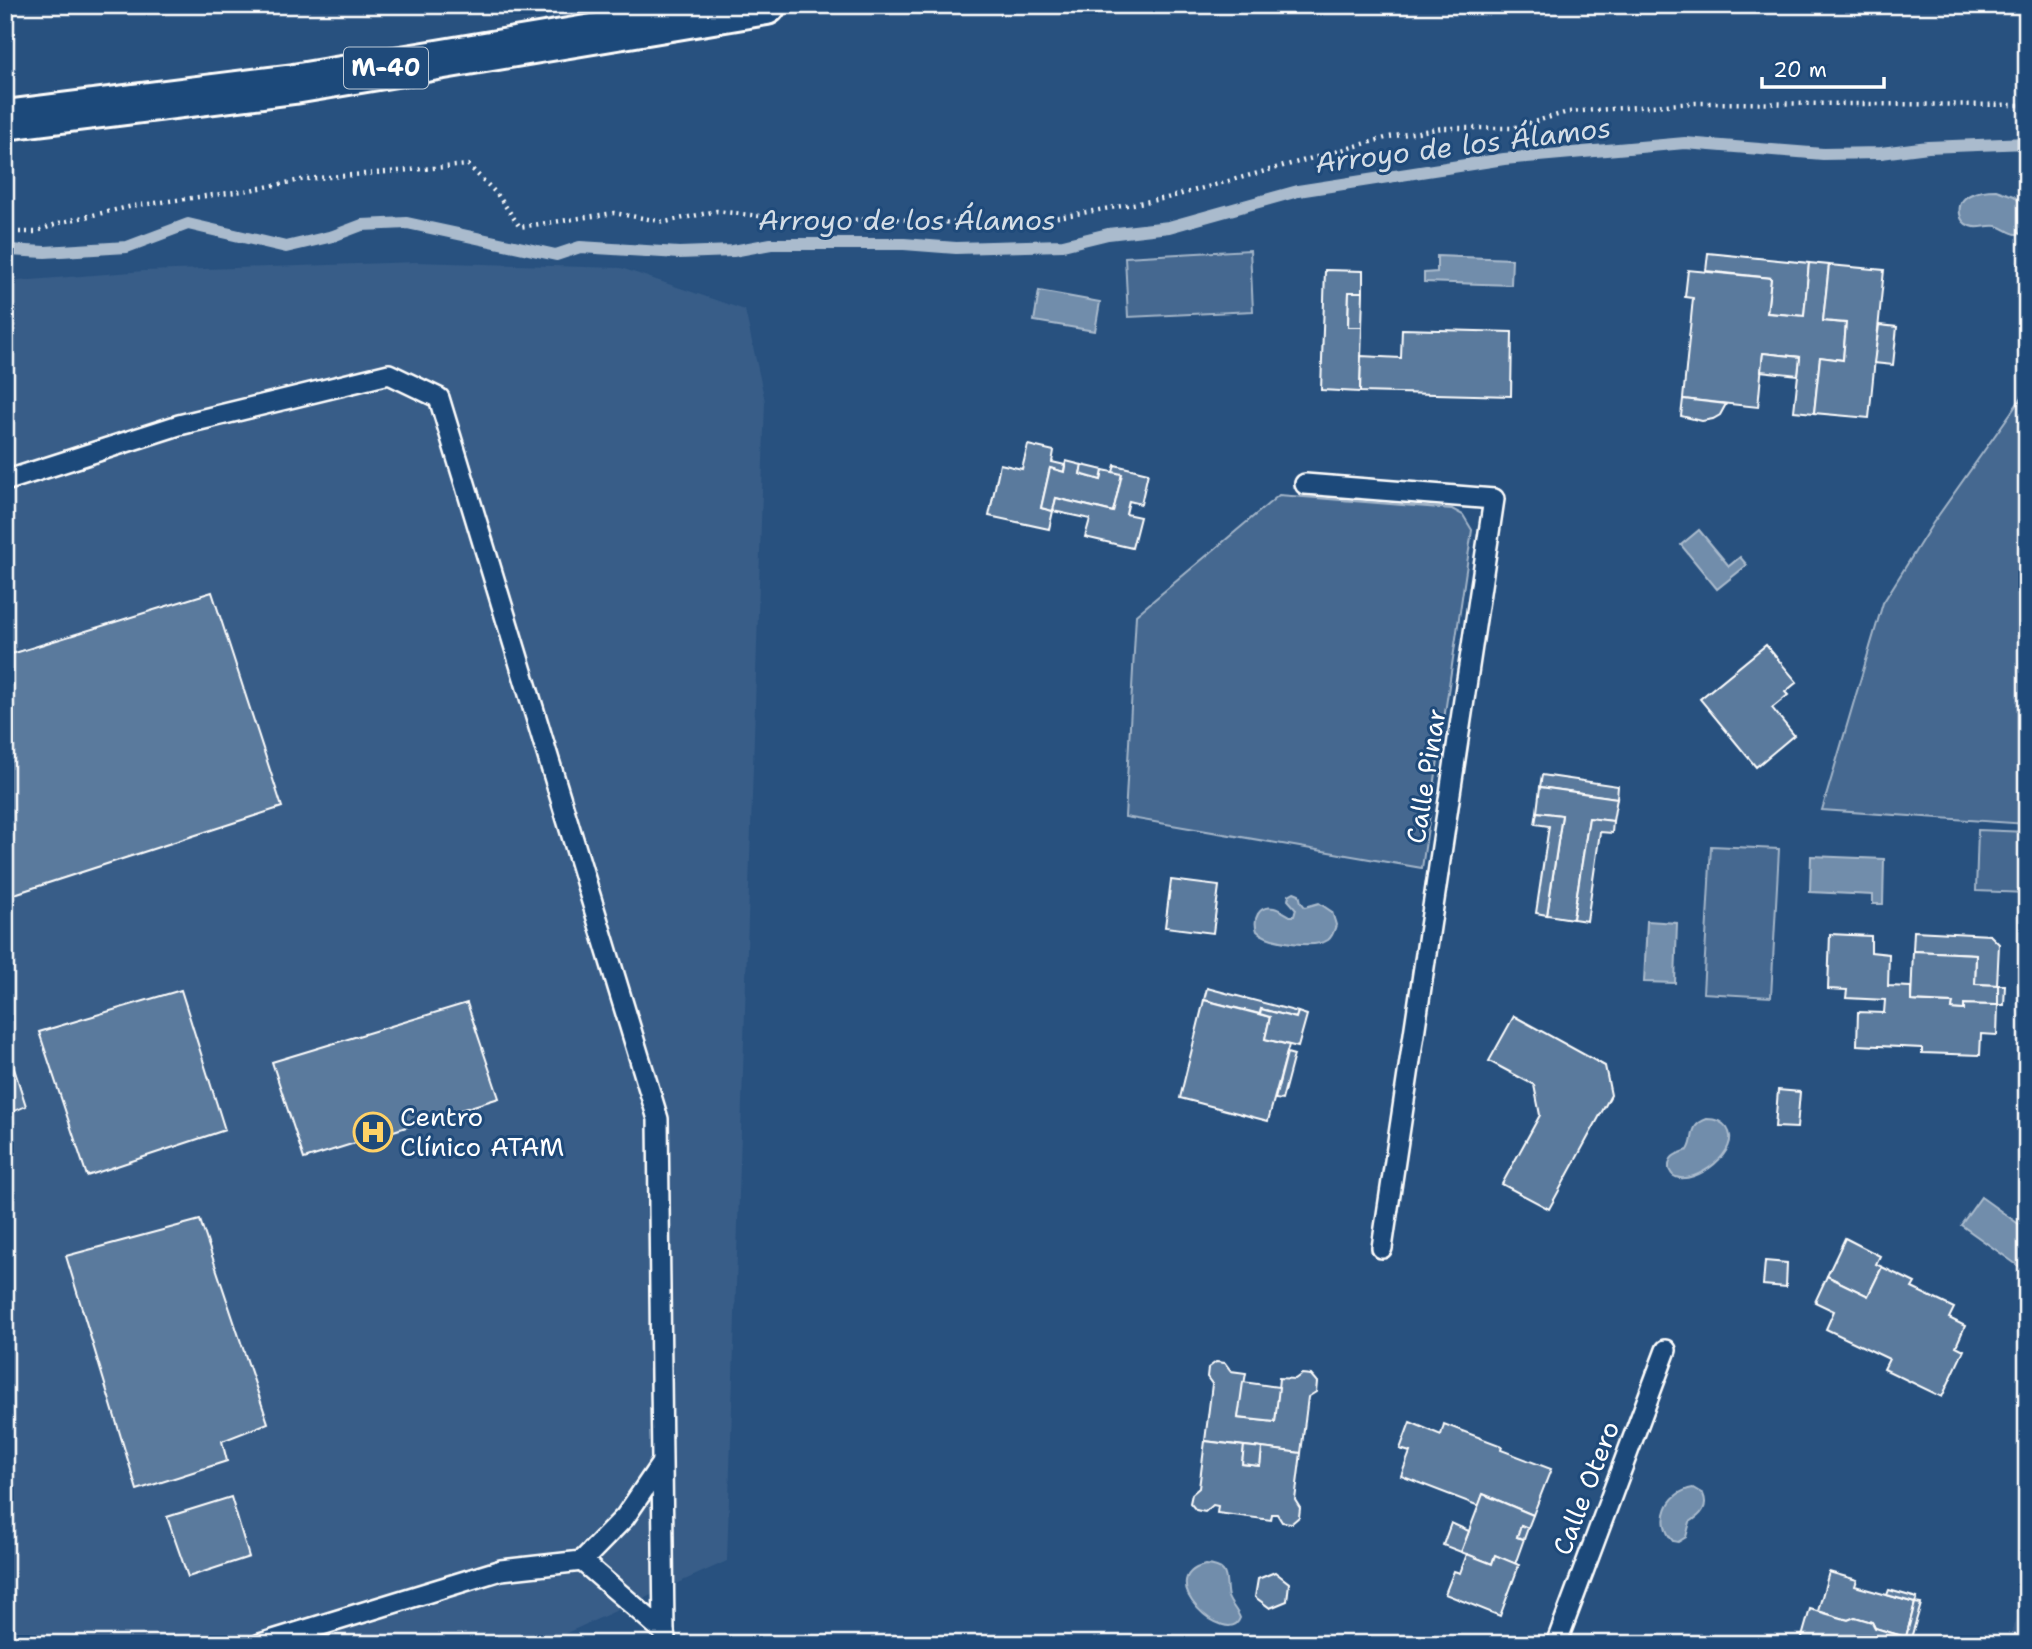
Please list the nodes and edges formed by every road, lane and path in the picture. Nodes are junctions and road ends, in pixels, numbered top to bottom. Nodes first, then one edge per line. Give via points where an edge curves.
1 (766, 5) edge
2 (2027, 105) edge
3 (5, 120) edge
4 (5, 232) edge
5 (5, 481) edge
6 (1305, 484) dead end
7 (1382, 1248) dead end
8 (1666, 1350) dead end
9 (661, 1464) junction
10 (582, 1561) junction
11 (665, 1638) edge
12 (260, 1644) edge
13 (1556, 1644) edge

1 - 3 highway, M-40 via 294,83
2 - 4 path via 1695,103 1568,112 1512,128 1442,128 1389,137 1167,198 1008,226 891,219 800,221 717,211 665,222 614,213 520,227 468,165 306,179 133,206 34,233
5 - 9 lane via 179,425 389,374 439,398 658,1119
6 - 7 lane, Calle Pinar via 1494,499
8 - 13 lane, Calle Otero
9 - 10 lane via 625,1517
9 - 11 lane
10 - 11 lane
10 - 12 lane via 501,1570

